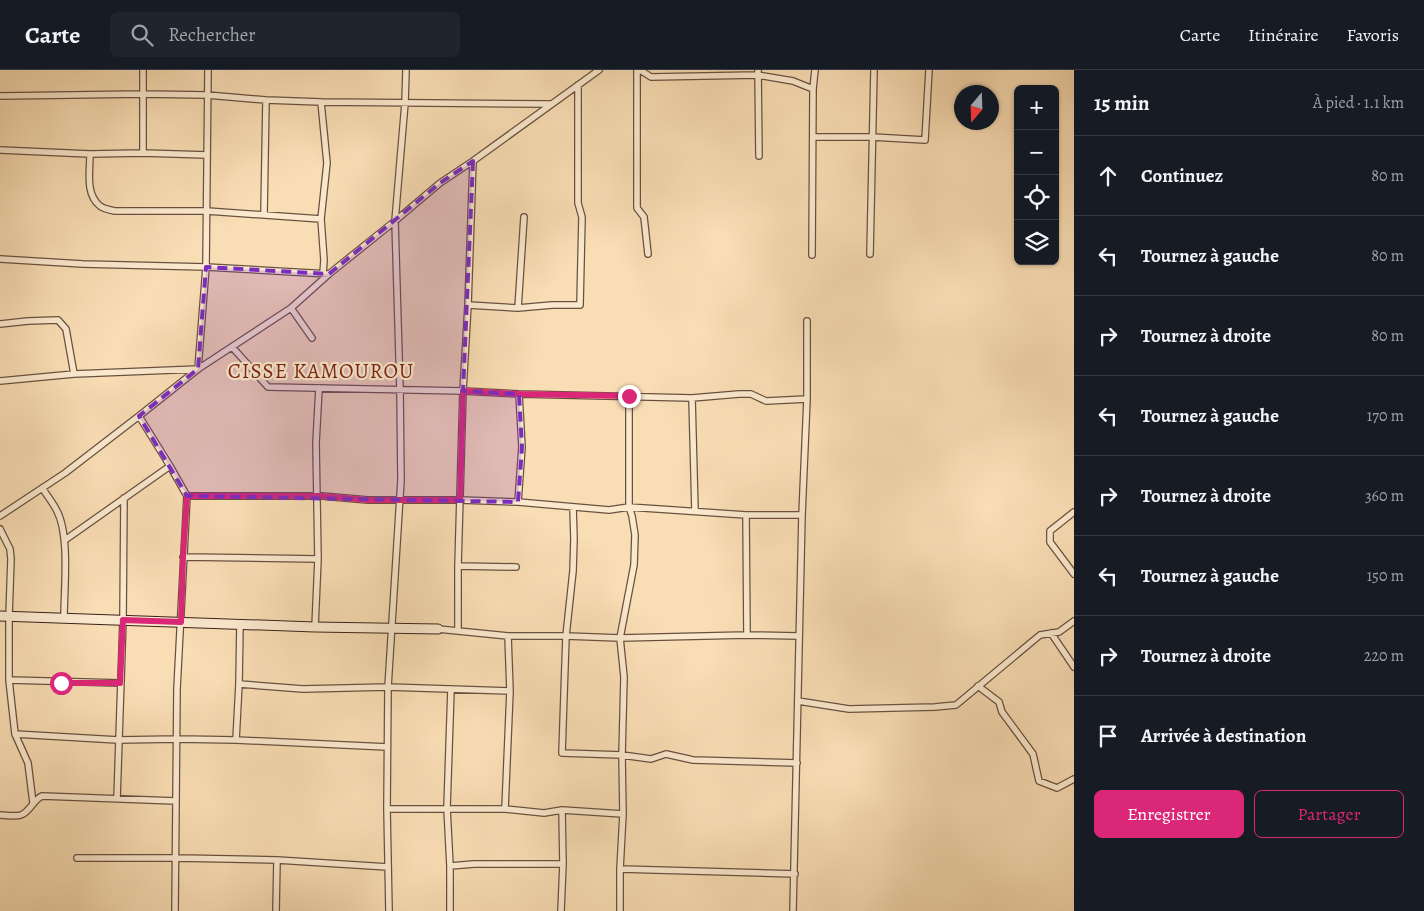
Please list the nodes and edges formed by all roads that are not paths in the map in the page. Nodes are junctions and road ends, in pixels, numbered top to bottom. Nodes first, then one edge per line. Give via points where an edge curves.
1 (144, 70) edge
2 (208, 70) edge
3 (406, 70) edge
4 (600, 70) edge
5 (637, 70) edge
6 (640, 70) edge
7 (814, 70) edge
8 (874, 70) edge
9 (929, 70) edge
10 (758, 72) edge
11 (578, 85) junction
12 (813, 89) junction
13 (143, 94) junction
14 (207, 95) junction
15 (0, 96) edge
16 (266, 100) junction
17 (321, 102) junction
18 (405, 102) junction
19 (550, 104) junction
20 (813, 137) junction
21 (872, 137) junction
22 (0, 150) edge
23 (143, 153) junction
24 (90, 154) junction
25 (207, 155) junction
26 (759, 156) dead end
27 (473, 161) junction
28 (207, 211) junction
29 (264, 214) junction
30 (524, 217) dead end
31 (321, 219) junction
32 (395, 221) junction
33 (648, 254) dead end
34 (870, 254) dead end
35 (812, 255) dead end
36 (0, 259) edge
37 (206, 267) junction
38 (326, 274) junction
39 (468, 305) junction
40 (291, 308) junction
41 (518, 308) junction
42 (807, 321) dead end
43 (0, 324) edge
44 (312, 338) dead end
45 (232, 348) junction
46 (198, 369) junction
47 (74, 374) junction
48 (0, 381) edge
49 (319, 388) junction
50 (400, 390) junction
51 (463, 391) junction
52 (519, 394) junction
53 (629, 396) junction
54 (692, 398) junction
55 (807, 399) junction
56 (139, 416) junction
57 (170, 466) junction
58 (42, 488) junction
59 (187, 496) junction
60 (316, 497) junction
61 (124, 498) junction
62 (400, 500) junction
63 (460, 500) junction
64 (518, 502) junction
65 (573, 507) junction
66 (629, 507) junction
67 (695, 511) junction
68 (1074, 512) edge
69 (746, 515) junction
70 (0, 516) edge
71 (802, 516) junction
72 (0, 529) edge
73 (65, 540) junction
74 (183, 557) junction
75 (318, 559) junction
76 (458, 566) junction
77 (516, 567) dead end
78 (1074, 574) edge
79 (4, 616) edge
80 (64, 618) junction
81 (123, 620) junction
82 (1074, 621) edge
83 (181, 622) junction
84 (240, 624) junction
85 (315, 627) junction
86 (393, 628) junction
87 (438, 629) joint
88 (458, 630) junction
89 (1051, 633) junction
90 (747, 635) junction
91 (508, 636) junction
92 (566, 636) junction
93 (800, 636) junction
94 (620, 638) junction
95 (1074, 667) edge
96 (9, 680) junction
97 (120, 683) junction
98 (239, 684) junction
99 (978, 686) junction
100 (388, 687) junction
101 (451, 689) junction
102 (510, 691) junction
103 (798, 702) junction
104 (15, 734) junction
105 (178, 739) junction
106 (118, 740) junction
107 (236, 740) junction
108 (387, 747) junction
109 (622, 755) junction
110 (797, 763) junction
111 (1074, 779) edge
112 (117, 799) junction
113 (176, 801) junction
114 (33, 803) junction
115 (446, 808) junction
116 (387, 809) junction
117 (505, 809) junction
118 (562, 810) junction
119 (623, 814) junction
120 (0, 815) edge
121 (77, 858) dead end
122 (177, 858) junction
123 (277, 860) junction
124 (563, 864) junction
125 (450, 866) junction
126 (388, 867) junction
127 (620, 869) junction
128 (794, 874) junction
129 (175, 911) edge
130 (276, 911) edge
131 (389, 911) edge
132 (450, 911) edge
133 (561, 911) edge
134 (620, 911) edge
135 (793, 911) edge

1 - 13 street
2 - 14 street
3 - 18 street
4 - 11 street
5 - 33 street via 637,208 644,217
6 - 10 street via 651,77
7 - 12 street
8 - 21 street
9 - 21 street via 925,140
10 - 12 street
10 - 26 street
11 - 19 street
11 - 41 street via 578,203 582,217 580,304
12 - 20 street
13 - 14 street
13 - 15 street
13 - 23 street
14 - 16 street
14 - 25 street
16 - 17 street
16 - 29 street
17 - 18 street
17 - 31 street via 327,163
18 - 19 street
18 - 32 street
19 - 27 street
20 - 21 street
20 - 35 street
21 - 34 street
22 - 24 street
23 - 24 street
23 - 25 street
24 - 28 street via 89,187 101,207 115,211
25 - 28 street
27 - 32 street via 440,182
27 - 39 street
28 - 29 street
28 - 37 street
29 - 31 street
30 - 41 street
31 - 38 street
32 - 38 street
32 - 50 street
36 - 37 street
37 - 38 street
37 - 46 street
38 - 40 street
39 - 41 street
39 - 51 street
40 - 44 street
40 - 45 street
42 - 55 street
43 - 47 street via 58,320 66,329
45 - 46 street
45 - 49 street via 268,387
46 - 47 street
46 - 56 street
47 - 48 street
49 - 50 street
49 - 60 street
50 - 51 street
50 - 62 street
51 - 52 street
51 - 63 street
52 - 53 street
52 - 64 street via 522,447
53 - 54 street
53 - 66 street
54 - 55 street via 751,394 766,401
54 - 67 street
55 - 71 street
56 - 57 street
56 - 58 street
57 - 59 street
57 - 61 street
58 - 70 street
58 - 73 street via 57,510
59 - 60 street
59 - 74 street
60 - 62 street
60 - 75 street
61 - 73 street
61 - 81 street
62 - 63 street
62 - 86 street
63 - 64 street
63 - 76 street
64 - 65 street
65 - 66 street via 609,510
65 - 92 street via 574,539
66 - 67 street
66 - 94 street via 635,536 634,565
67 - 69 street
68 - 78 street via 1050,531 1050,542
69 - 71 street
69 - 90 street
71 - 93 street
72 - 79 street via 10,549 11,559
73 - 80 street
74 - 75 street
74 - 83 street
75 - 85 street
76 - 77 street
76 - 88 street
79 - 80 street
79 - 96 street
80 - 81 street
81 - 83 street
81 - 97 street
82 - 89 street via 1059,632
83 - 84 street
83 - 105 street
84 - 85 street
84 - 98 street
85 - 86 street
86 - 87 street
86 - 100 street
87 - 88 street
88 - 91 street
89 - 95 street
89 - 99 street via 1040,635
90 - 93 street
90 - 94 street
91 - 92 street
91 - 102 street
92 - 94 street
92 - 109 street via 562,753
93 - 103 street
94 - 109 street via 624,677
96 - 97 street
96 - 104 street
97 - 106 street
98 - 100 street via 303,689
98 - 107 street
99 - 103 street via 956,705 935,707 849,709
99 - 111 street via 999,702 1002,712 1033,754 1039,781 1057,788
100 - 101 street
100 - 108 street
101 - 102 street
101 - 115 street
102 - 117 street
103 - 110 street
104 - 106 street
104 - 114 street via 28,763
105 - 106 street
105 - 107 street
105 - 113 street
106 - 112 street
107 - 108 street
108 - 116 street
109 - 110 street via 651,759 666,754 692,760
109 - 119 street
110 - 128 street
112 - 113 street
112 - 114 street via 42,796
113 - 122 street
114 - 120 street via 19,816
115 - 116 street
115 - 117 street
115 - 125 street
116 - 126 street
117 - 118 street via 544,813
118 - 119 street
118 - 124 street
119 - 127 street
121 - 122 street
122 - 123 street
122 - 129 street
123 - 126 street
123 - 130 street
124 - 125 street
124 - 133 street
125 - 132 street
126 - 131 street
127 - 128 street
127 - 134 street
128 - 135 street

